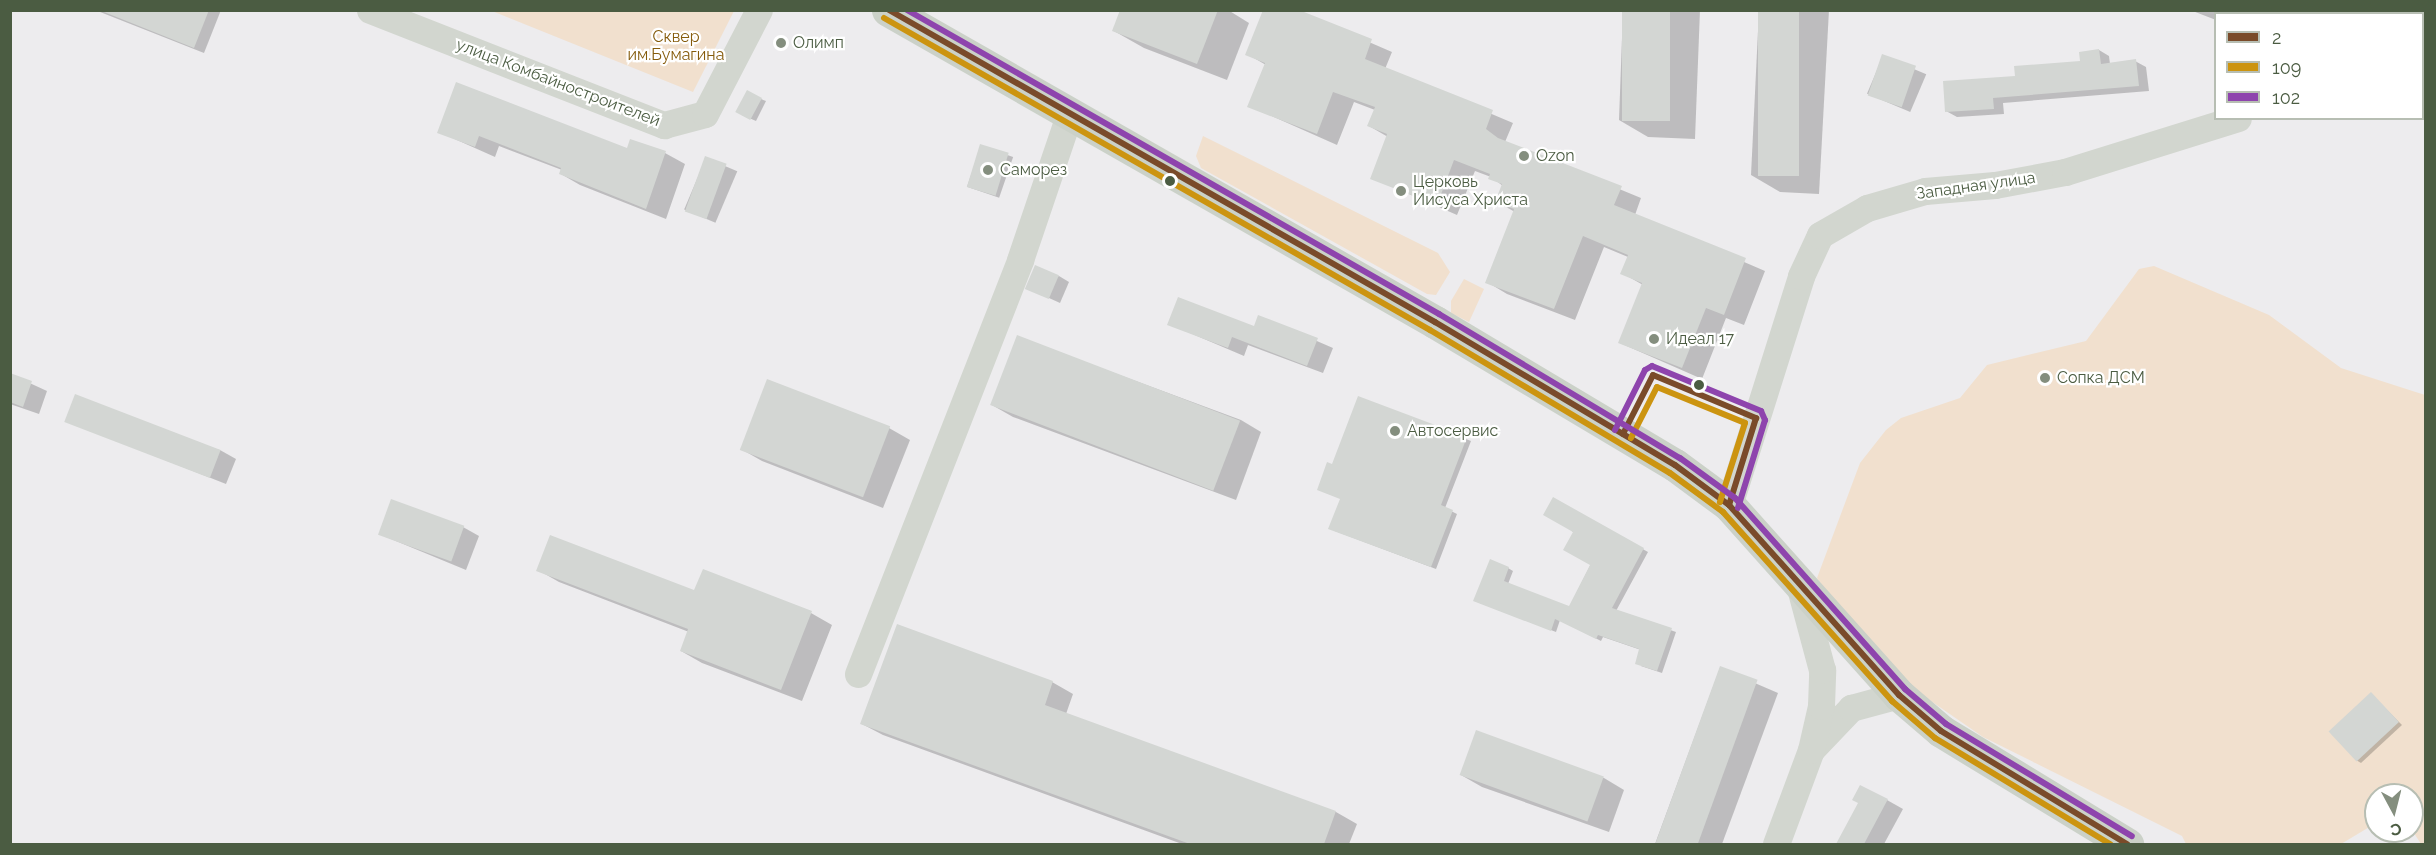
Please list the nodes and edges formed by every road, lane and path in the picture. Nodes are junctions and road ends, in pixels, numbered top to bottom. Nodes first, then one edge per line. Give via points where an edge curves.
1 (370, 10) edge
2 (759, 10) edge
3 (888, 10) edge
4 (1069, 115) junction
5 (2232, 120) edge
6 (1729, 506) junction
7 (1799, 583) junction
8 (858, 675) dead end
9 (1899, 695) junction
10 (1811, 750) junction
11 (1776, 844) edge
12 (2127, 844) edge

1 - 2 street, улица Комбайностроителей via 664,124 705,114
3 - 4 main road
4 - 6 main road via 1435,322 1675,465
4 - 8 street via 1020,260
5 - 6 street, Западная улица via 2065,172 1995,185 1925,191 1867,208 1820,235 1801,276
6 - 7 main road
7 - 9 main road
7 - 10 street via 1822,670 1821,706
9 - 10 street via 1851,708
9 - 12 main road via 1941,731
10 - 11 street

